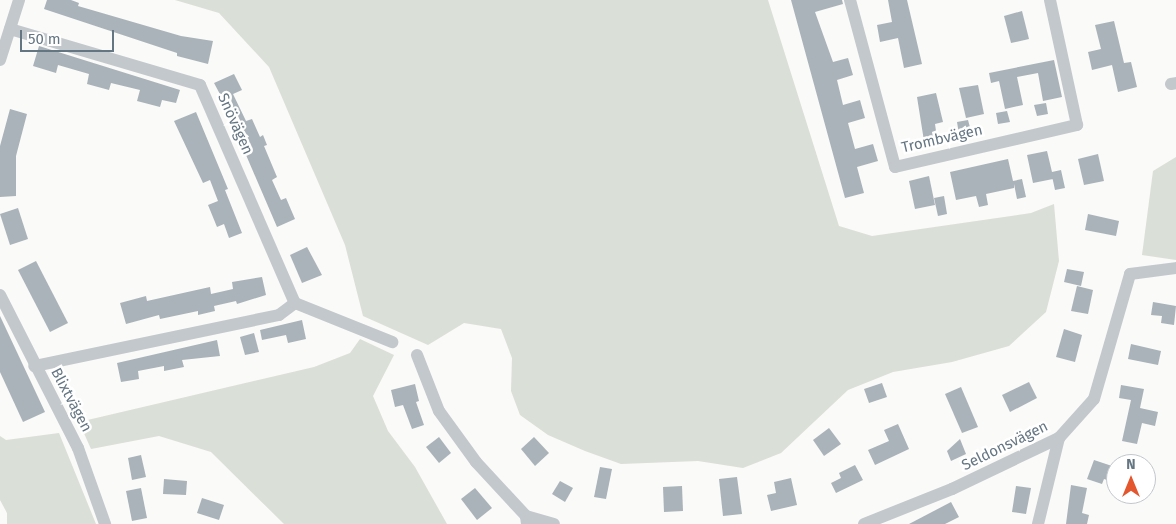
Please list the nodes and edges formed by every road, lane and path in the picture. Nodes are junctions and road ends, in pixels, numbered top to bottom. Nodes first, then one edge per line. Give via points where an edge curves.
1 (19, 0) edge
2 (850, 0) edge
3 (1050, 0) edge
4 (10, 29) junction
5 (0, 60) edge
6 (1176, 268) edge
7 (0, 295) edge
8 (296, 303) junction
9 (392, 342) dead end
10 (417, 355) dead end
11 (34, 366) junction
12 (1059, 438) junction
13 (526, 520) edge
14 (870, 523) edge
15 (105, 524) edge
16 (554, 524) edge
17 (1038, 524) edge

1 - 4 street
2 - 3 street, Trombvägen via 895,167 1077,125
4 - 5 street
4 - 8 street, Snövägen via 200,85
6 - 12 street, Seldonsvägen via 1130,274 1117,310 1094,399
7 - 11 street, Blixtvägen
8 - 9 street
8 - 11 street via 279,315
10 - 13 street via 439,411 476,462
11 - 15 street, Blixtvägen via 78,448
12 - 14 street, Seldonsvägen via 952,489
12 - 17 street
13 - 16 street

